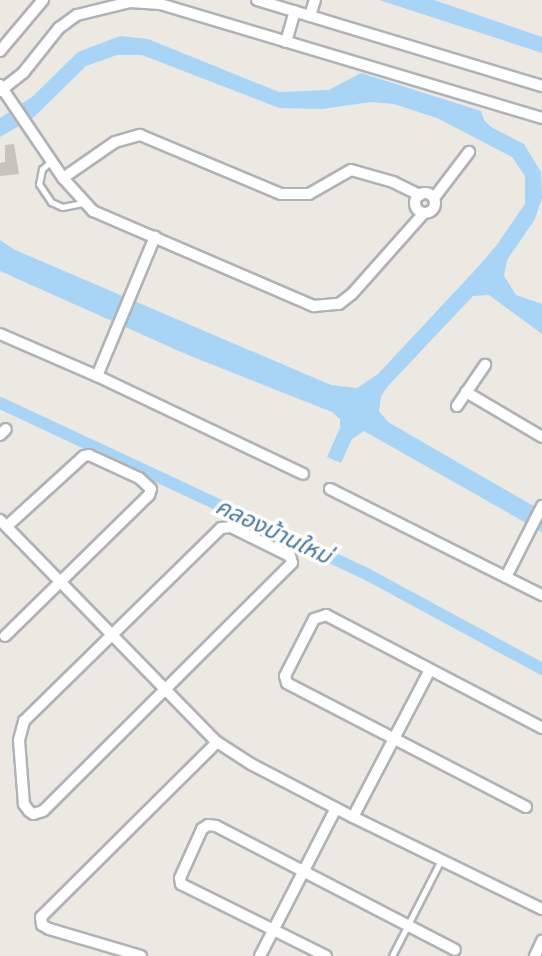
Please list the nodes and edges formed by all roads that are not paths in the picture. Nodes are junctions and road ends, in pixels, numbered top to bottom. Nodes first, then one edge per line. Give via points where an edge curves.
1 (43, 0) edge
2 (257, 0) edge
3 (314, 3) edge
4 (295, 11) junction
5 (310, 16) junction
6 (286, 42) junction
7 (0, 51) edge
8 (542, 86) edge
9 (1, 89) edge
10 (542, 118) edge
11 (469, 152) dead end
12 (51, 161) junction
13 (63, 178) junction
14 (420, 195) junction
15 (433, 198) junction
16 (82, 203) junction
17 (424, 213) junction
18 (155, 237) junction
19 (0, 334) edge
20 (485, 365) dead end
21 (97, 376) junction
22 (466, 392) junction
23 (457, 406) dead end
24 (542, 437) edge
25 (303, 474) dead end
26 (330, 489) dead end
27 (542, 507) edge
28 (3, 523) edge
29 (506, 577) junction
30 (61, 581) junction
31 (542, 595) edge
32 (5, 636) dead end
33 (114, 636) junction
34 (430, 670) junction
35 (165, 688) junction
36 (542, 729) edge
37 (393, 739) junction
38 (217, 741) junction
39 (526, 807) dead end
40 (337, 808) junction
41 (353, 817) junction
42 (440, 860) junction
43 (303, 872) junction
44 (542, 909) edge
45 (408, 924) junction
46 (274, 930) junction
47 (542, 941) edge
48 (455, 950) dead end
49 (141, 956) edge
50 (260, 956) edge
51 (326, 956) edge
52 (392, 956) edge
53 (535, 956) edge

1 - 7 street
2 - 4 street
3 - 5 street
4 - 5 street
4 - 6 street
5 - 8 street
6 - 9 street via 160,4 105,5 77,15 59,28 23,73
6 - 10 street
9 - 12 street
11 - 15 street
12 - 13 street
12 - 16 lane via 42,169 39,184 51,202 62,207
13 - 14 street via 115,142 140,135 281,194 309,194 351,170
13 - 16 street
14 - 15 street
14 - 17 street via 415,205
15 - 17 street via 433,209
16 - 18 street
17 - 18 street via 352,294 329,307 314,306
18 - 21 street
19 - 21 street
20 - 22 street
21 - 25 street
22 - 23 street
22 - 24 street
26 - 29 street
27 - 29 street
28 - 30 street
28 - 30 street via 84,456 150,486 149,495
29 - 31 street
30 - 32 street
30 - 33 street
33 - 35 street
33 - 35 street via 21,726 24,804 29,811 43,811
33 - 35 street via 221,528 231,527 290,556 292,563
34 - 36 street
34 - 37 street
34 - 37 street via 326,615 314,620 285,681
35 - 38 street
37 - 39 street
37 - 41 street
38 - 40 street via 251,764
38 - 49 street via 41,917 42,925 49,929
40 - 41 street
40 - 43 street
41 - 42 street
42 - 44 street
42 - 45 lane
43 - 45 street
43 - 46 street
43 - 46 street via 216,826 201,829 181,884
45 - 48 street
45 - 52 lane
46 - 50 street
46 - 51 street
47 - 53 street

